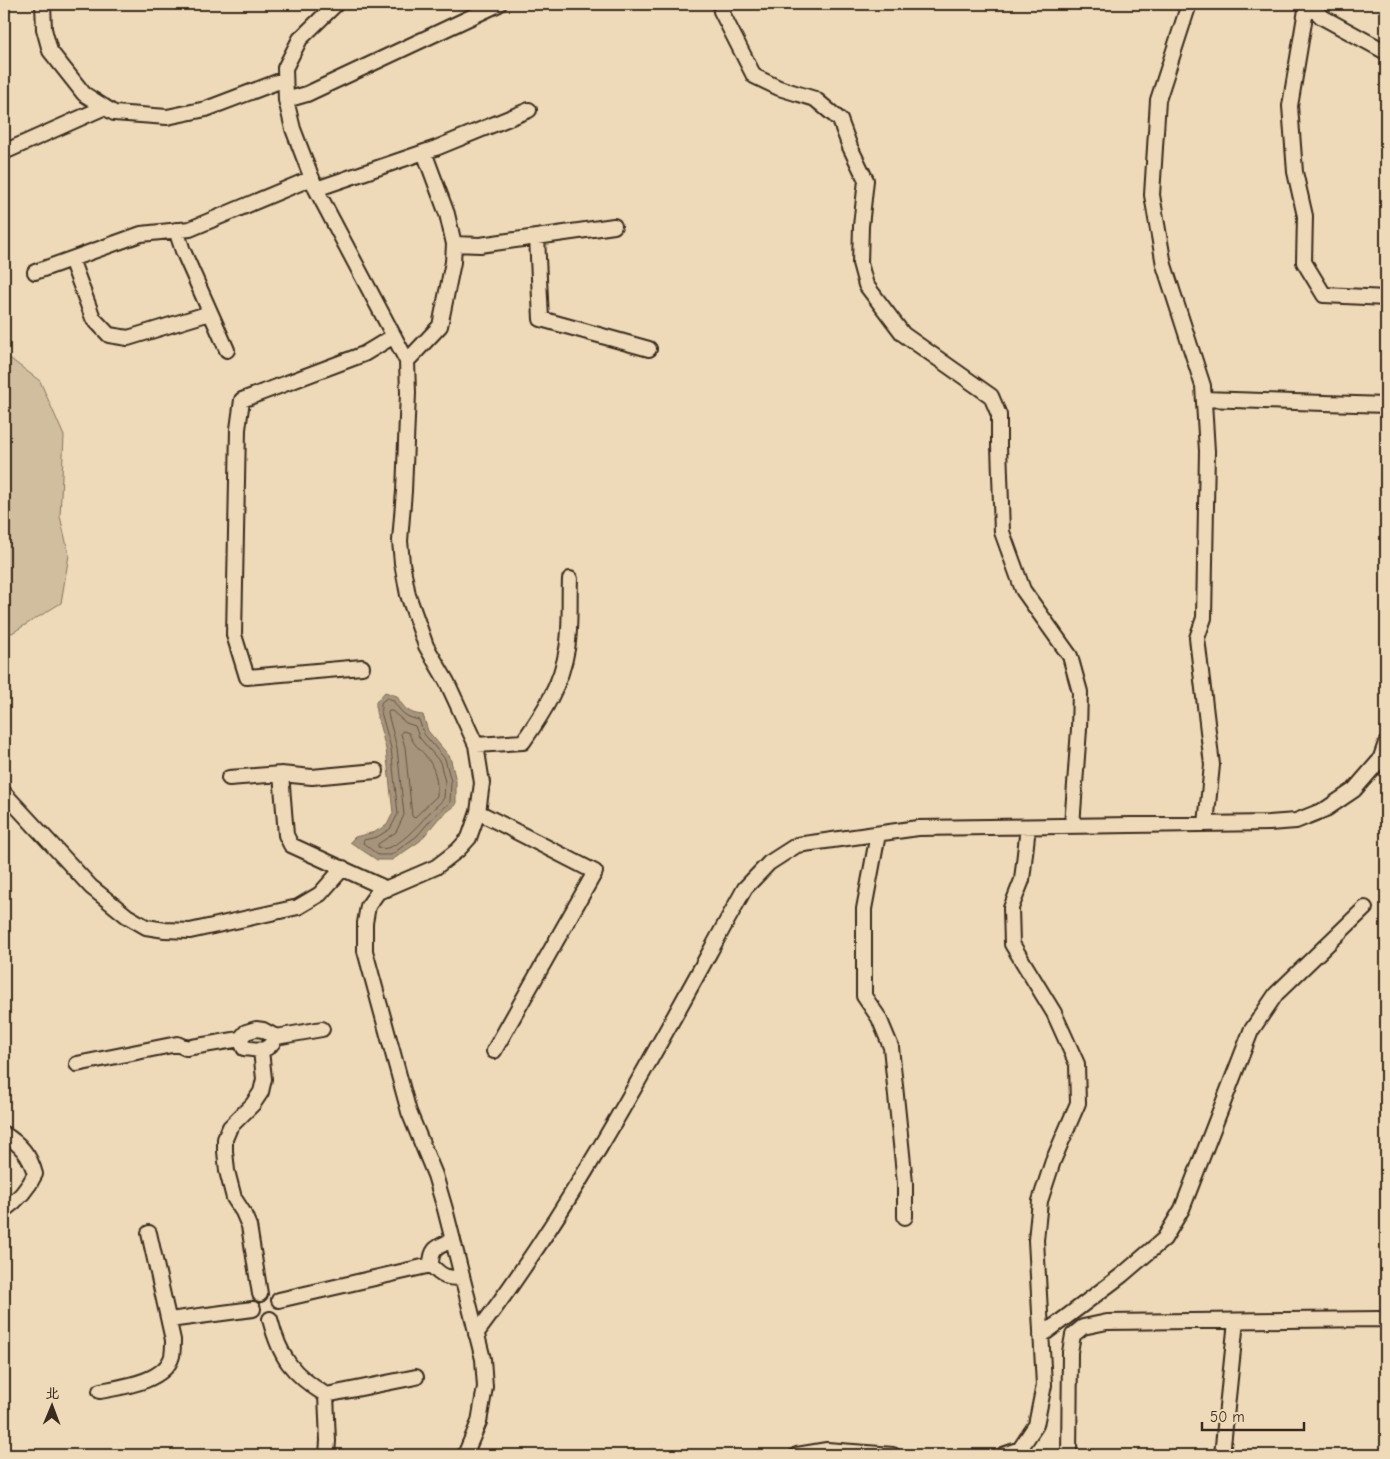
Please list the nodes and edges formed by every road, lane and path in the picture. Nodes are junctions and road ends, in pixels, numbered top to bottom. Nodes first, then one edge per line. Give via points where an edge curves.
1 (43, 4) edge
2 (336, 4) edge
3 (499, 4) edge
4 (1189, 4) edge
5 (1307, 4) edge
6 (720, 6) edge
7 (1386, 52) edge
8 (285, 79) junction
9 (286, 100) junction
10 (105, 107) junction
11 (529, 110) dead end
12 (4, 152) edge
13 (424, 152) junction
14 (314, 184) junction
15 (614, 226) dead end
16 (176, 230) junction
17 (537, 237) junction
18 (454, 244) junction
19 (71, 259) junction
20 (35, 272) dead end
21 (1386, 298) edge
22 (210, 312) junction
23 (394, 336) junction
24 (649, 349) dead end
25 (227, 350) dead end
26 (407, 361) junction
27 (1204, 399) junction
28 (1386, 405) edge
29 (570, 579) dead end
30 (362, 666) dead end
31 (1386, 743) edge
32 (476, 745) junction
33 (1383, 763) edge
34 (376, 771) dead end
35 (281, 774) junction
36 (229, 778) dead end
37 (4, 793) edge
38 (478, 812) junction
39 (1206, 824) junction
40 (1028, 826) junction
41 (1072, 826) junction
42 (878, 834) junction
43 (343, 868) junction
44 (387, 889) junction
45 (1365, 908) dead end
46 (322, 1029) dead end
47 (276, 1037) junction
48 (240, 1039) junction
49 (261, 1050) junction
50 (494, 1051) dead end
51 (77, 1064) dead end
52 (4, 1134) edge
53 (4, 1210) edge
54 (905, 1218) dead end
55 (149, 1233) dead end
56 (453, 1240) junction
57 (431, 1265) junction
58 (462, 1278) junction
59 (260, 1294) junction
60 (279, 1300) junction
61 (253, 1309) junction
62 (270, 1319) junction
63 (169, 1320) junction
64 (1386, 1320) edge
65 (1236, 1321) junction
66 (476, 1334) junction
67 (1041, 1336) junction
68 (416, 1377) dead end
69 (100, 1391) dead end
70 (326, 1395) junction
71 (327, 1455) edge
72 (465, 1455) edge
73 (798, 1455) edge
74 (893, 1455) edge
75 (1003, 1455) edge
76 (1069, 1455) edge
77 (1222, 1455) edge

1 - 10 street via 44,29 50,51 84,94
2 - 8 street via 300,39 285,68
3 - 9 street via 307,94
4 - 27 street via 1158,100 1152,195 1164,265 1203,386
5 - 7 street via 1322,17
5 - 21 street via 1290,106 1295,172 1305,216 1304,262 1324,295
6 - 41 street via 754,76 815,99 840,120 866,180 860,263 866,285 903,334 991,396 999,415 1002,532 1023,590 1070,656 1080,692
8 - 9 street
8 - 10 street via 206,109 167,117 114,113
9 - 14 street via 293,129
10 - 12 street
11 - 13 street
13 - 14 street
13 - 18 street via 447,214
14 - 16 street via 190,229
14 - 23 street
15 - 17 street
16 - 19 street via 141,234
16 - 22 street via 182,251
17 - 18 street
17 - 24 street via 542,319
18 - 26 street via 454,262 440,326
19 - 20 street
19 - 22 street via 93,318 109,335 128,338
22 - 25 street
23 - 26 street
23 - 30 street via 364,354 242,400 238,429 234,635 247,677
26 - 32 street via 400,541 402,563 408,595 426,646 447,682
27 - 28 street
27 - 39 street via 1207,451 1204,618 1197,638 1212,766
29 - 32 street via 567,647 561,674 547,708 523,742
31 - 33 street
32 - 38 street via 482,783
33 - 39 street via 1354,790 1326,809 1296,821
34 - 35 street via 312,777
35 - 36 street
35 - 43 street via 286,835 291,845
37 - 43 street via 91,887 146,927 190,931 298,907 320,894
38 - 44 street via 468,838 458,850 436,867
38 - 50 street via 595,872
39 - 41 street
40 - 41 street
40 - 42 street via 918,828
40 - 67 street via 1022,880 1011,908 1012,944 1054,1013 1077,1064 1078,1103 1053,1160 1040,1201 1036,1240
42 - 54 street via 864,909 864,996 879,1018 891,1047 905,1184
42 - 66 street via 798,845 770,863 746,888 588,1170 510,1290
43 - 44 street
44 - 56 street via 378,892 368,906 365,951 408,1112 435,1175
45 - 67 street via 1276,994 1251,1031 1182,1209 1164,1239 1122,1276
46 - 47 street
47 - 48 street via 256,1029 246,1032
47 - 49 street via 271,1046
48 - 49 street via 244,1048
48 - 51 street via 186,1048 177,1044
49 - 59 street via 264,1079 261,1092 230,1127 225,1138 227,1171 234,1198 249,1226
52 - 53 street via 18,1143 32,1162 35,1174 30,1186
55 - 63 street
56 - 57 street via 436,1248 431,1254
56 - 58 street
57 - 58 street via 440,1274
57 - 60 street
58 - 66 street
59 - 60 street via 268,1292
59 - 61 street via 254,1300
60 - 62 street via 280,1310
61 - 62 street via 262,1319
61 - 63 street
62 - 70 street via 276,1342 292,1368 309,1385
63 - 69 street via 172,1357 165,1368 143,1382
64 - 65 street
65 - 76 street via 1106,1322 1082,1326 1073,1335 1070,1352
65 - 77 street
66 - 72 street via 486,1387 479,1422
67 - 75 street via 1044,1385 1036,1425 1020,1449
68 - 70 street
70 - 71 street
73 - 74 street via 828,1450

